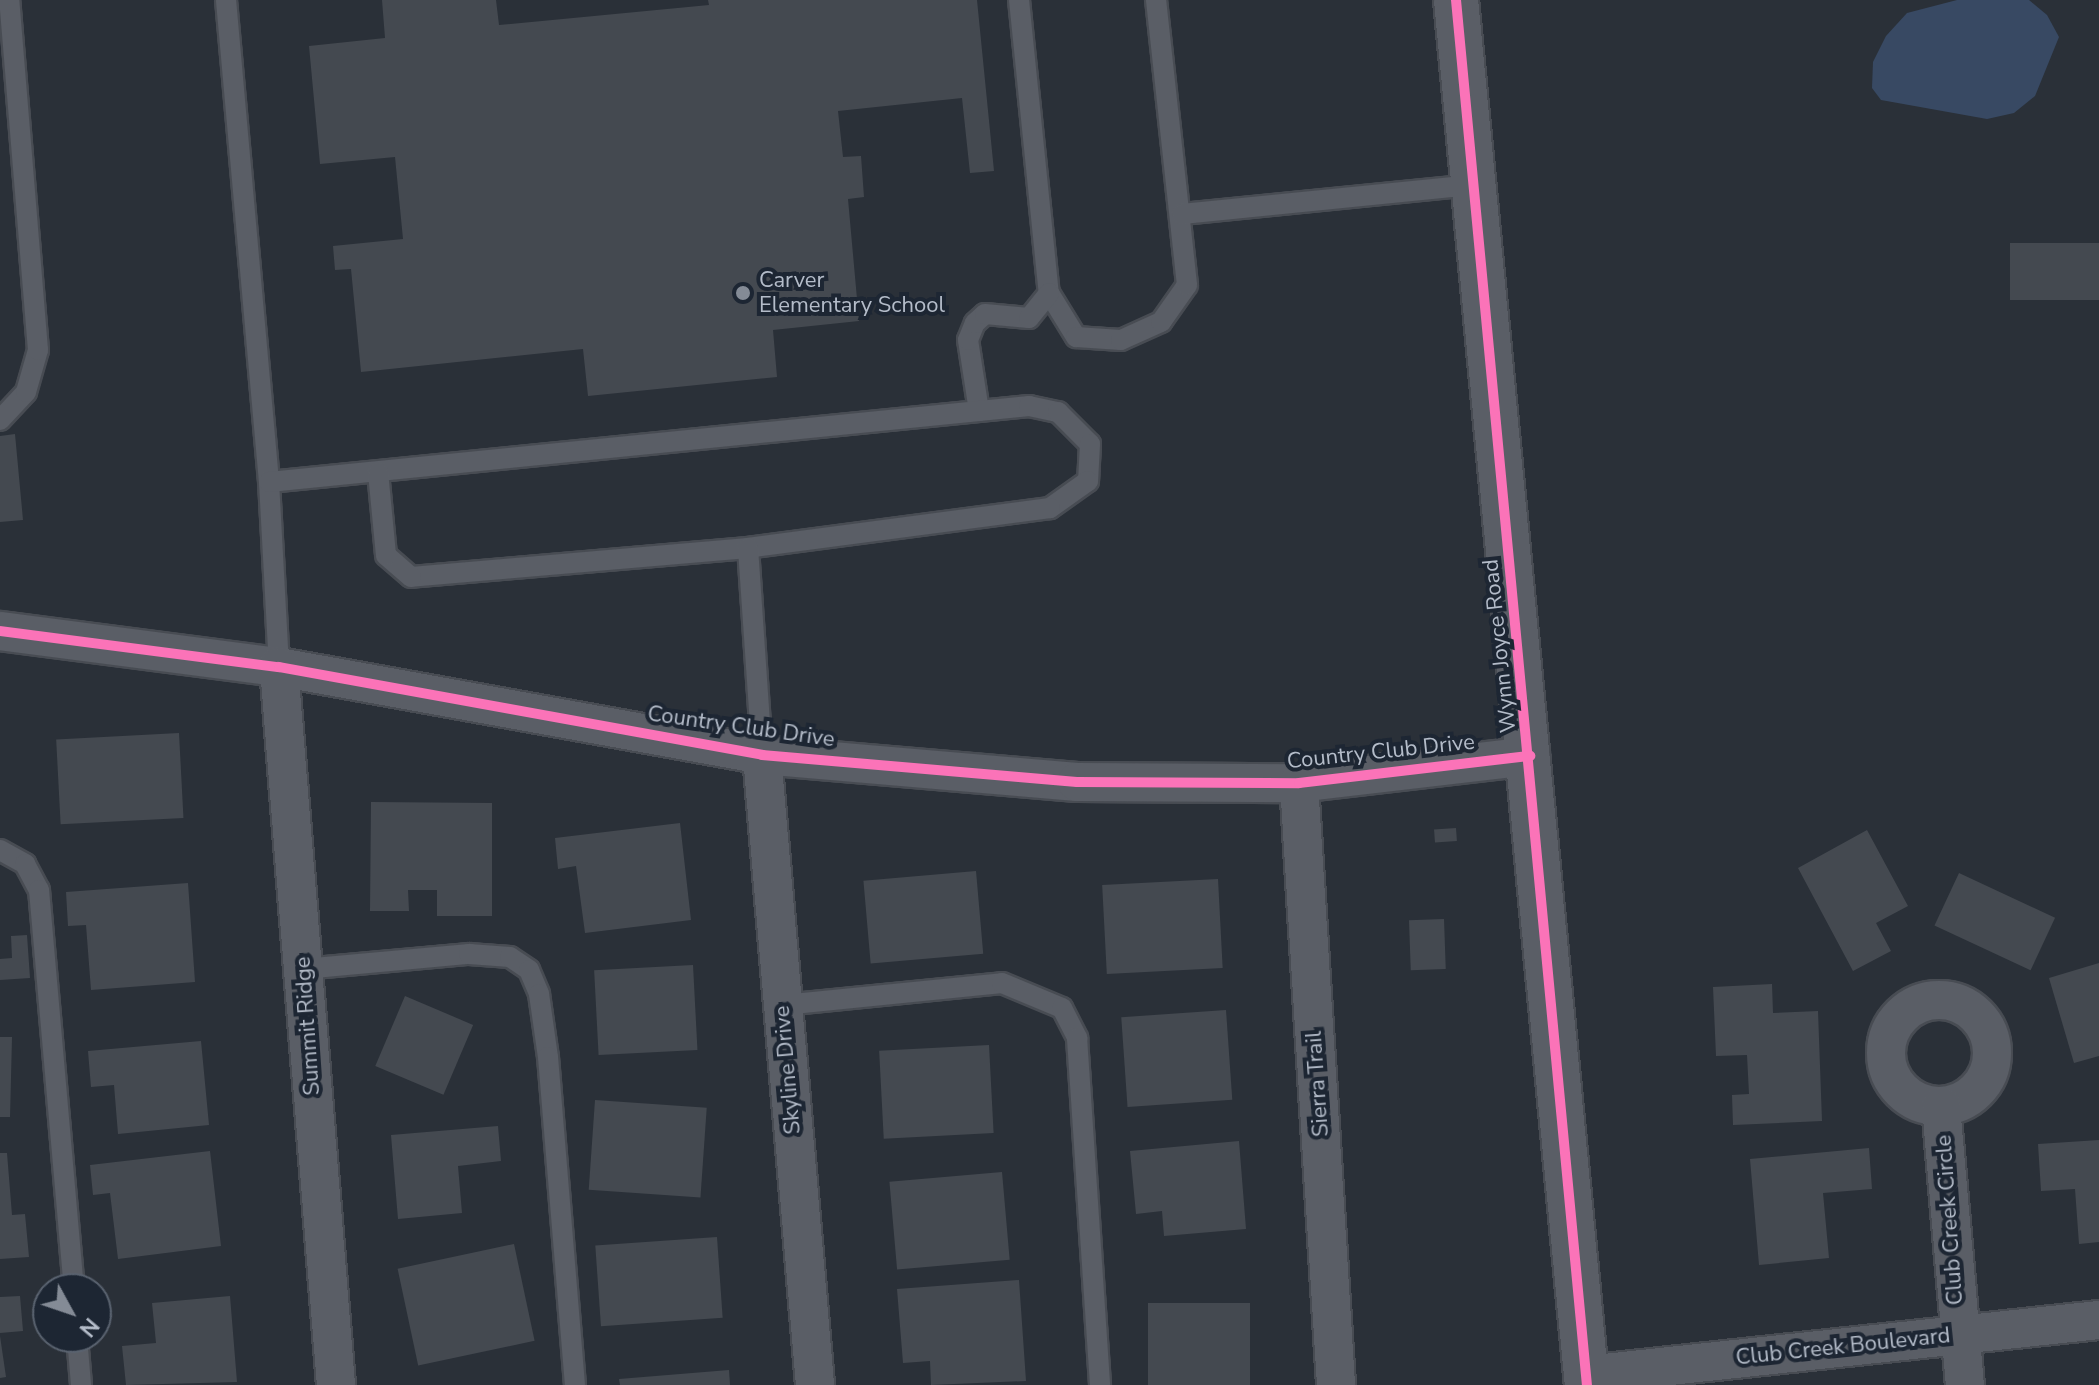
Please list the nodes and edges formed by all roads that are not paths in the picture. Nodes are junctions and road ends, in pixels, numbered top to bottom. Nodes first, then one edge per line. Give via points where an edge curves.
1 (9, 0) edge
2 (226, 0) edge
3 (1019, 0) edge
4 (1156, 0) edge
5 (1456, 0) edge
6 (1474, 185) junction
7 (1182, 214) junction
8 (1049, 293) junction
9 (979, 411) junction
10 (0, 420) edge
11 (378, 472) junction
12 (269, 482) junction
13 (748, 548) junction
14 (0, 631) edge
15 (279, 667) junction
16 (762, 755) junction
17 (1530, 756) junction
18 (1299, 783) junction
19 (0, 850) edge
20 (303, 969) junction
21 (783, 1005) junction
22 (1941, 1106) dead end
23 (73, 1273) edge
24 (2099, 1320) edge
25 (1959, 1334) junction
26 (78, 1353) edge
27 (1587, 1380) edge
28 (81, 1385) edge
29 (336, 1385) edge
30 (575, 1385) edge
31 (815, 1385) edge
32 (1100, 1385) edge
33 (1336, 1385) edge
34 (1965, 1385) edge

1 - 10 lane via 38,350 26,392
2 - 12 lane
3 - 8 lane
4 - 7 lane
5 - 6 street, Wynn Joyce Road
6 - 7 lane
6 - 17 street, Wynn Joyce Road
7 - 8 lane via 1187,285 1161,322 1121,340 1076,337
8 - 9 lane via 1029,318 985,314 975,323 968,340
9 - 11 lane
9 - 13 lane via 1029,406 1058,412 1090,444 1088,481 1050,508
11 - 12 lane
11 - 13 lane via 386,555 411,577
12 - 15 lane
13 - 16 lane
14 - 15 street, Country Club Drive
15 - 16 street, Country Club Drive
15 - 20 street, Summit Ridge
16 - 18 street, Country Club Drive via 1077,782
16 - 21 street, Skyline Drive
17 - 18 street, Country Club Drive
17 - 27 street, Wynn Joyce Road
18 - 33 street, Sierra Trail
19 - 23 lane via 25,864 39,890
20 - 29 street, Summit Ridge
20 - 30 lane via 469,954 510,957 529,970 539,994 548,1057
21 - 31 street, Skyline Drive
21 - 32 lane via 1002,983 1062,1008 1077,1038
22 - 25 street, Club Creek Circle
24 - 25 street, Club Creek Boulevard
25 - 27 street, Club Creek Boulevard
25 - 34 street, Club Creek Circle
26 - 28 lane

